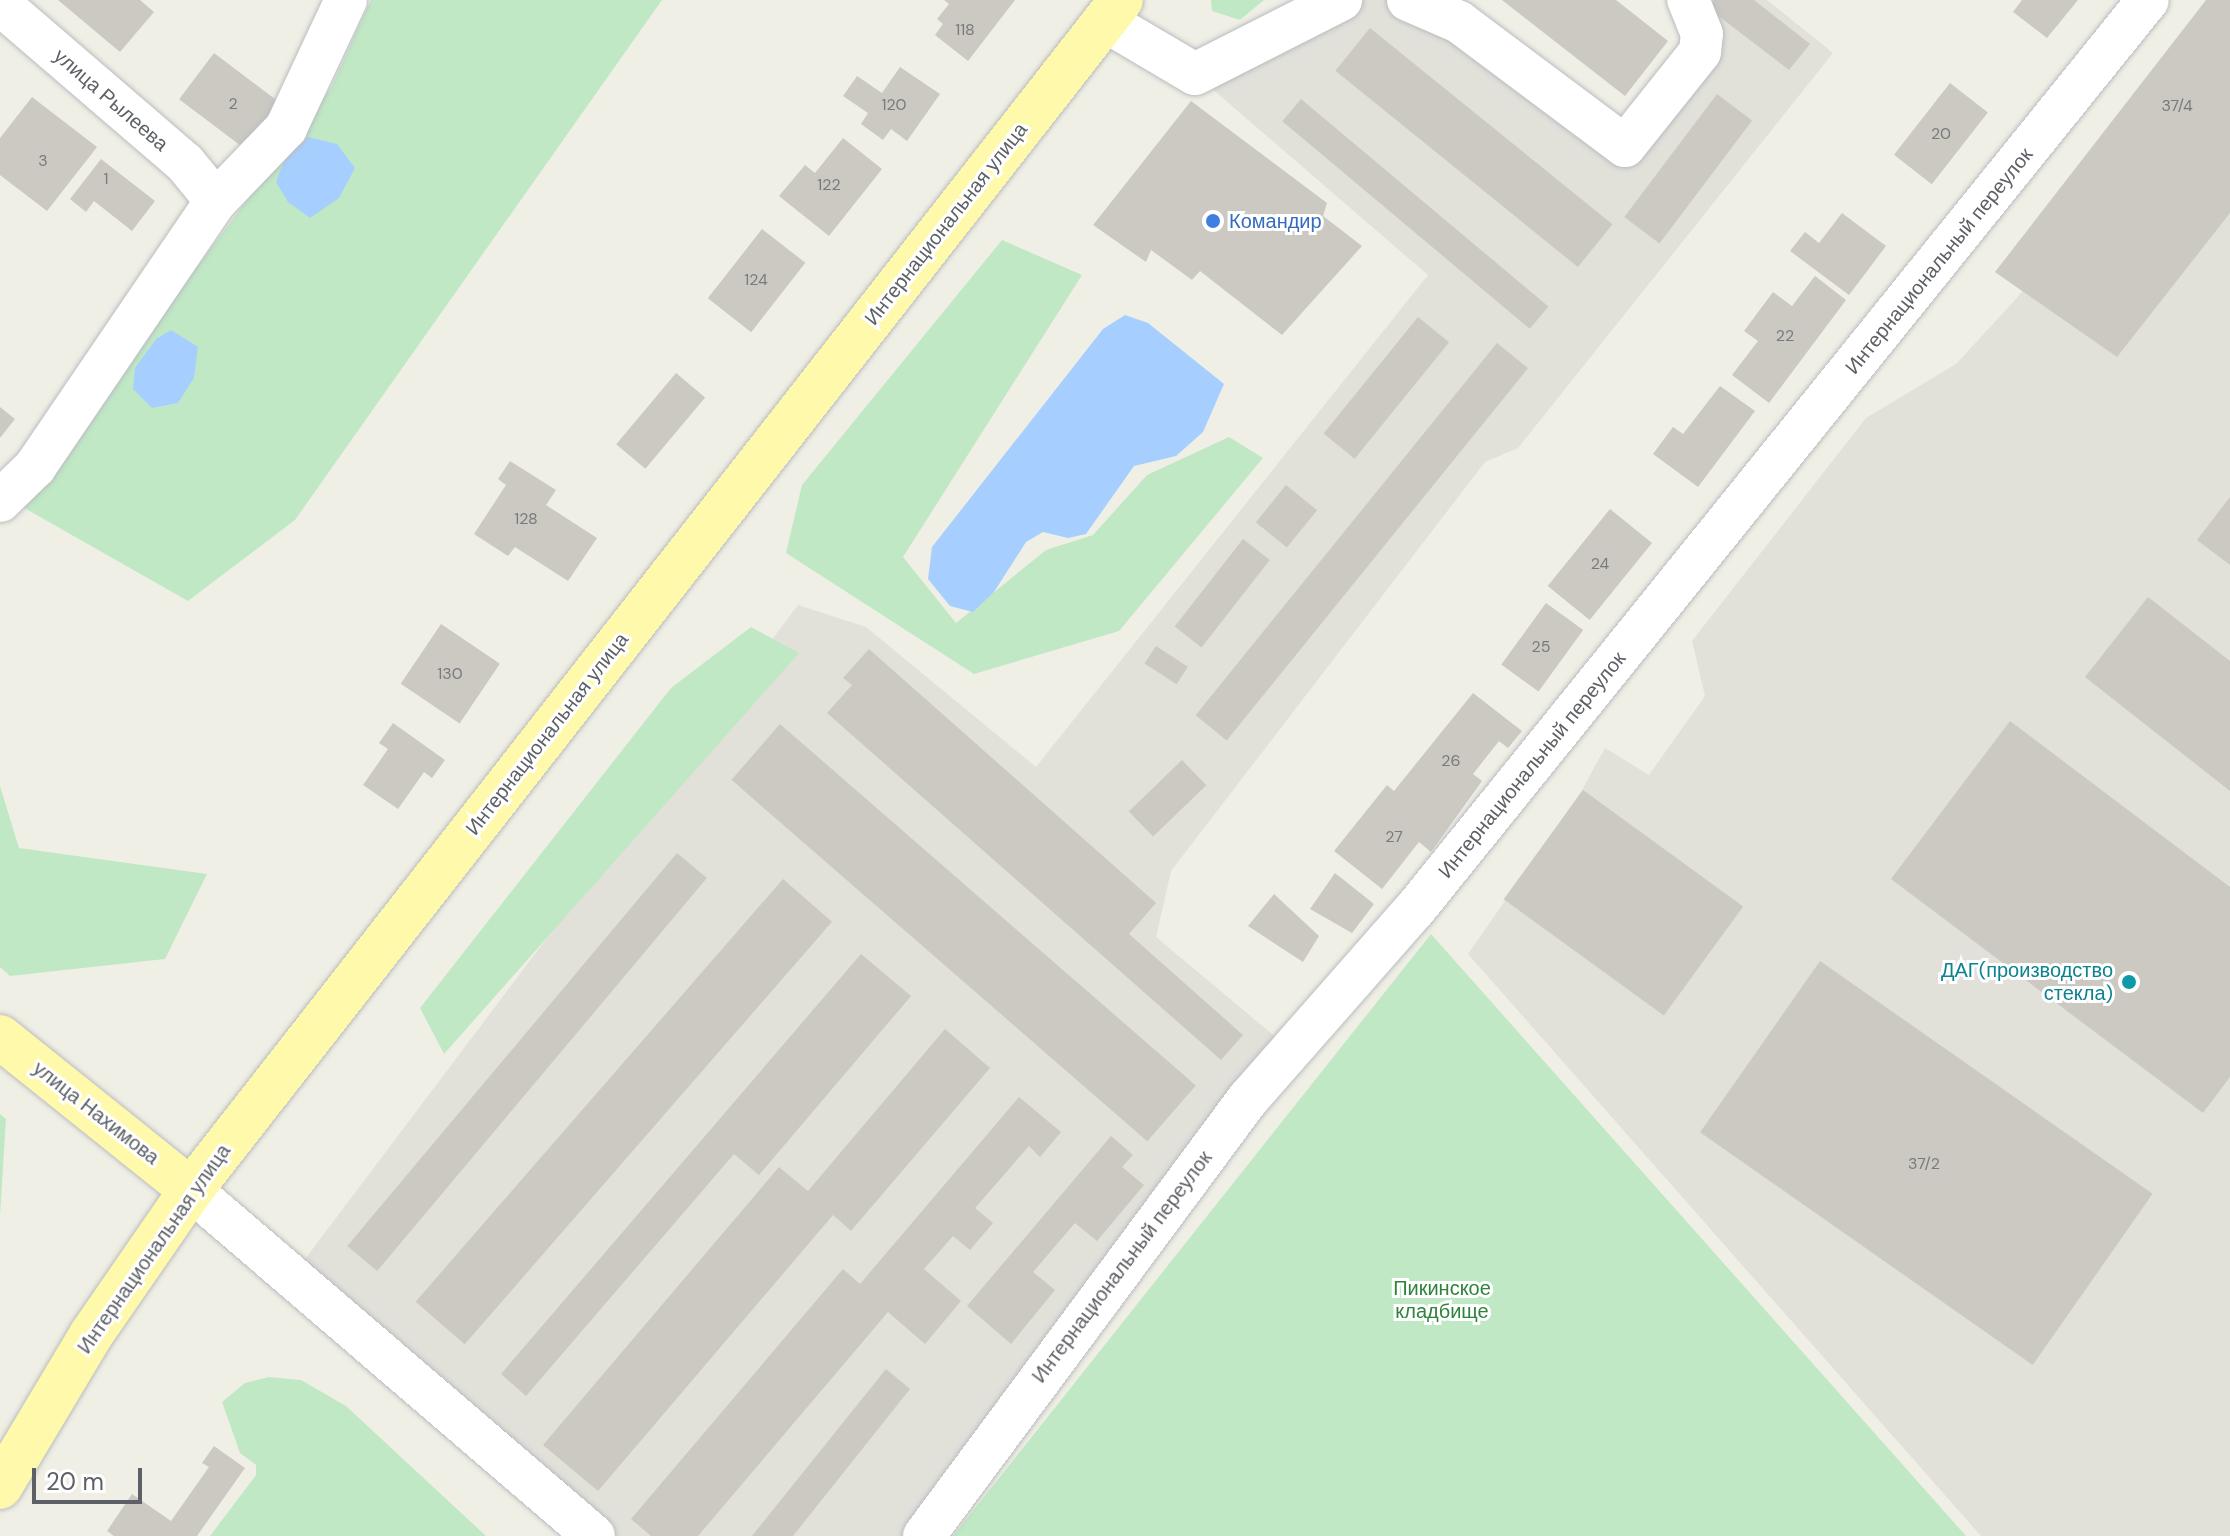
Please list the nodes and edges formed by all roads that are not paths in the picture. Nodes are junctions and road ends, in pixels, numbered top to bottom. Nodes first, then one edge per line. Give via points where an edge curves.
1 (346, 0) edge
2 (1341, 0) edge
3 (1408, 0) edge
4 (1688, 0) edge
5 (2148, 0) edge
6 (0, 4) edge
7 (1113, 11) edge
8 (216, 201) junction
9 (0, 501) edge
10 (0, 1037) edge
11 (191, 1190) junction
12 (0, 1487) edge
13 (588, 1534) edge
14 (924, 1536) edge

1 - 8 street via 286,128
2 - 7 street via 1195,74
3 - 4 street via 1459,22 1625,146 1700,52 1702,34
5 - 14 street, Интернациональный переулок via 1416,908 1248,1099
6 - 8 street, улица Рылеева via 185,163
7 - 11 main road, Интернациональная улица
8 - 9 street via 35,467
10 - 11 main road, улица Нахимова
11 - 12 main road, Интернациональная улица via 91,1335
11 - 13 street

